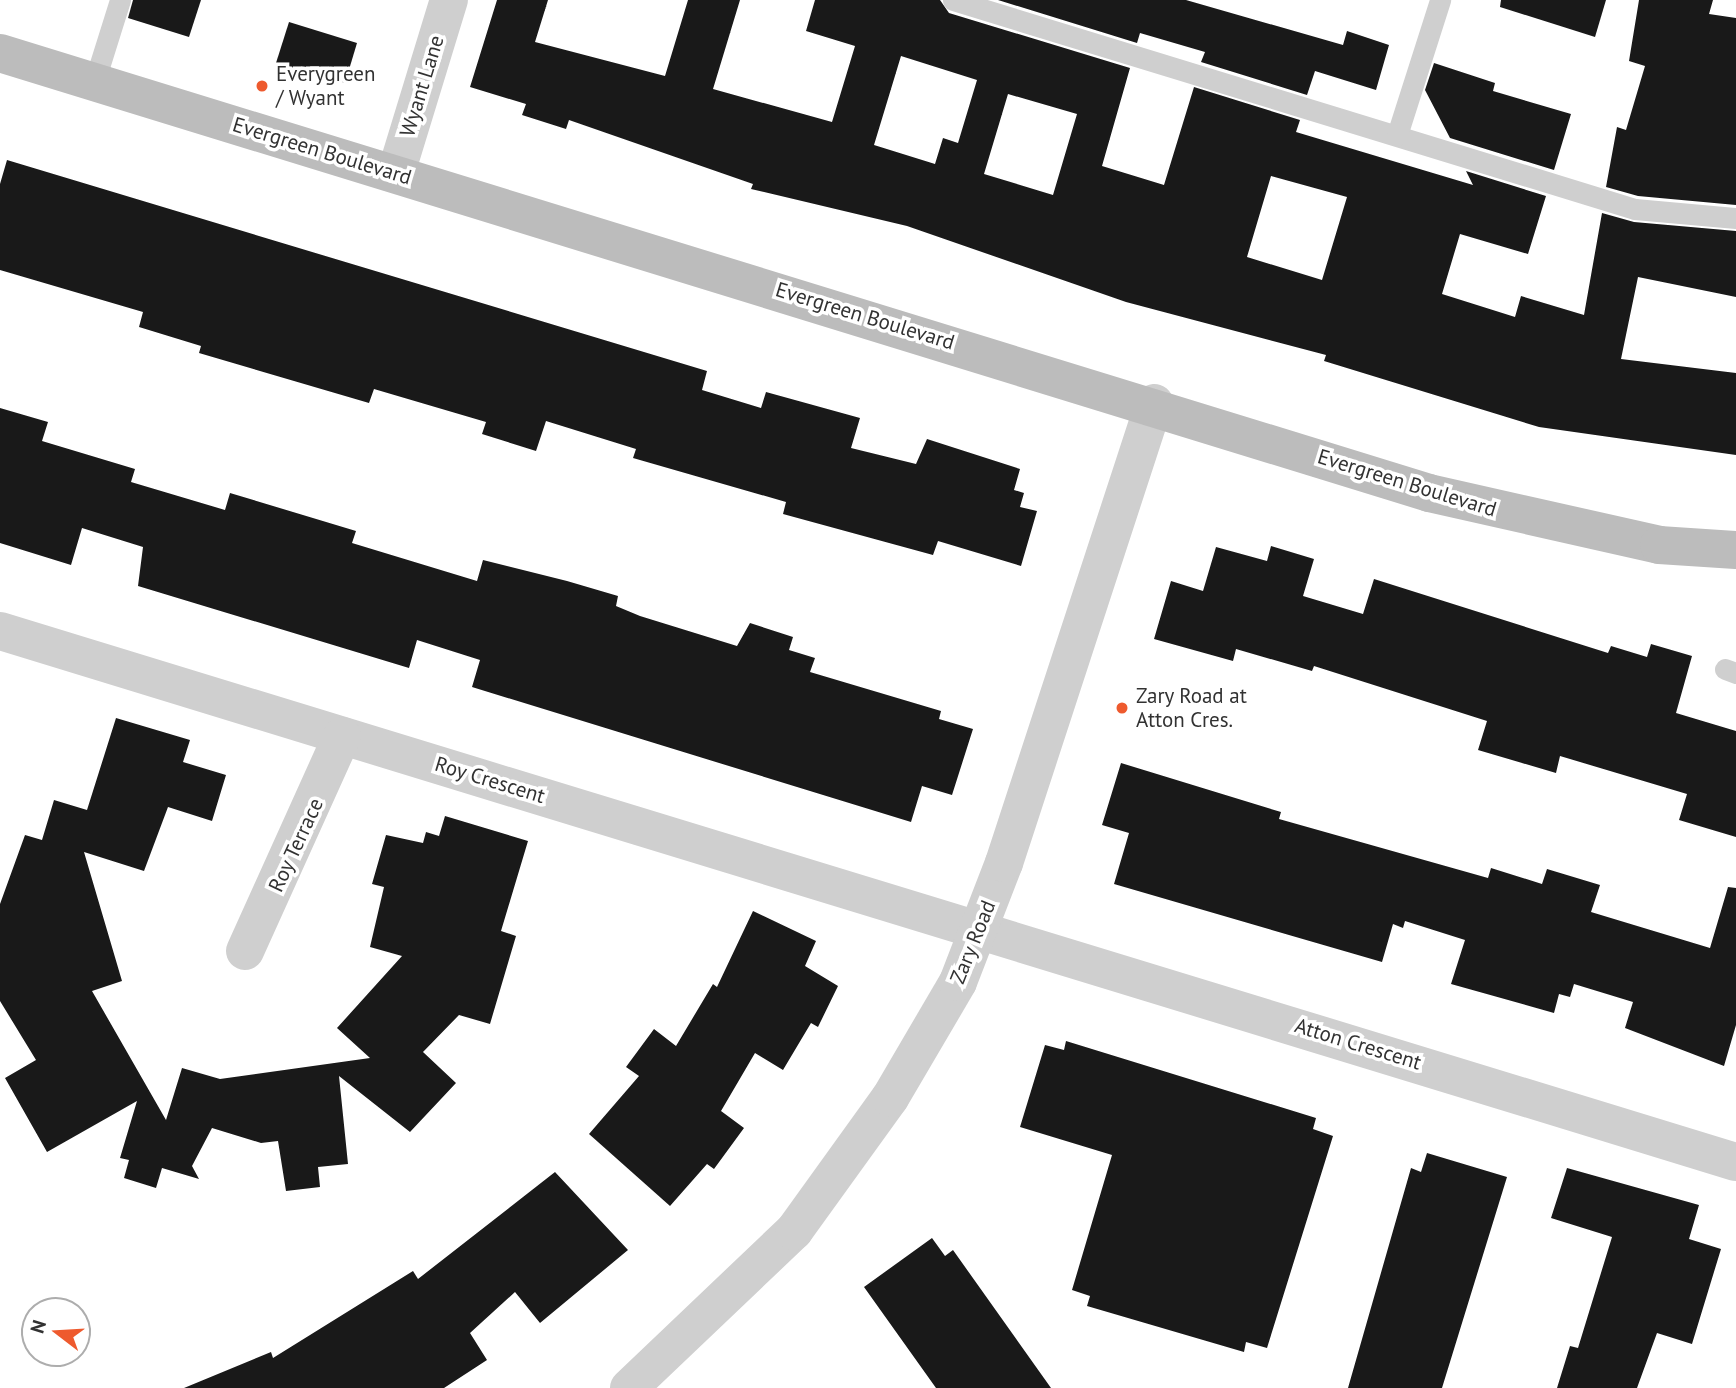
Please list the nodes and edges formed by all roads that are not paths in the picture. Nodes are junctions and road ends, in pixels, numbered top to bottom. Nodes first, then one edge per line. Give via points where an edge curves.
1 (120, 0) edge
2 (449, 0) edge
3 (953, 0) edge
4 (1440, 0) edge
5 (0, 53) edge
6 (94, 83) junction
7 (1397, 135) junction
8 (396, 173) junction
9 (1736, 218) edge
10 (1154, 403) junction
11 (1736, 550) edge
12 (0, 631) edge
13 (342, 737) junction
14 (980, 928) junction
15 (246, 951) dead end
16 (1736, 1161) edge
17 (629, 1388) edge

1 - 6 lane
2 - 8 street, Wyant Lane
3 - 7 lane
4 - 7 lane
5 - 6 street, Evergreen Boulevard
6 - 8 street, Evergreen Boulevard
7 - 9 lane via 1635,209
8 - 10 street, Evergreen Boulevard
10 - 11 street, Evergreen Boulevard via 1540,522 1659,545
10 - 14 street, Zary Road
12 - 13 street, Roy Crescent
13 - 14 street, Roy Crescent
13 - 15 street, Roy Terrace
14 - 16 street, Atton Crescent
14 - 17 street, Zary Road via 921,1049 794,1231

